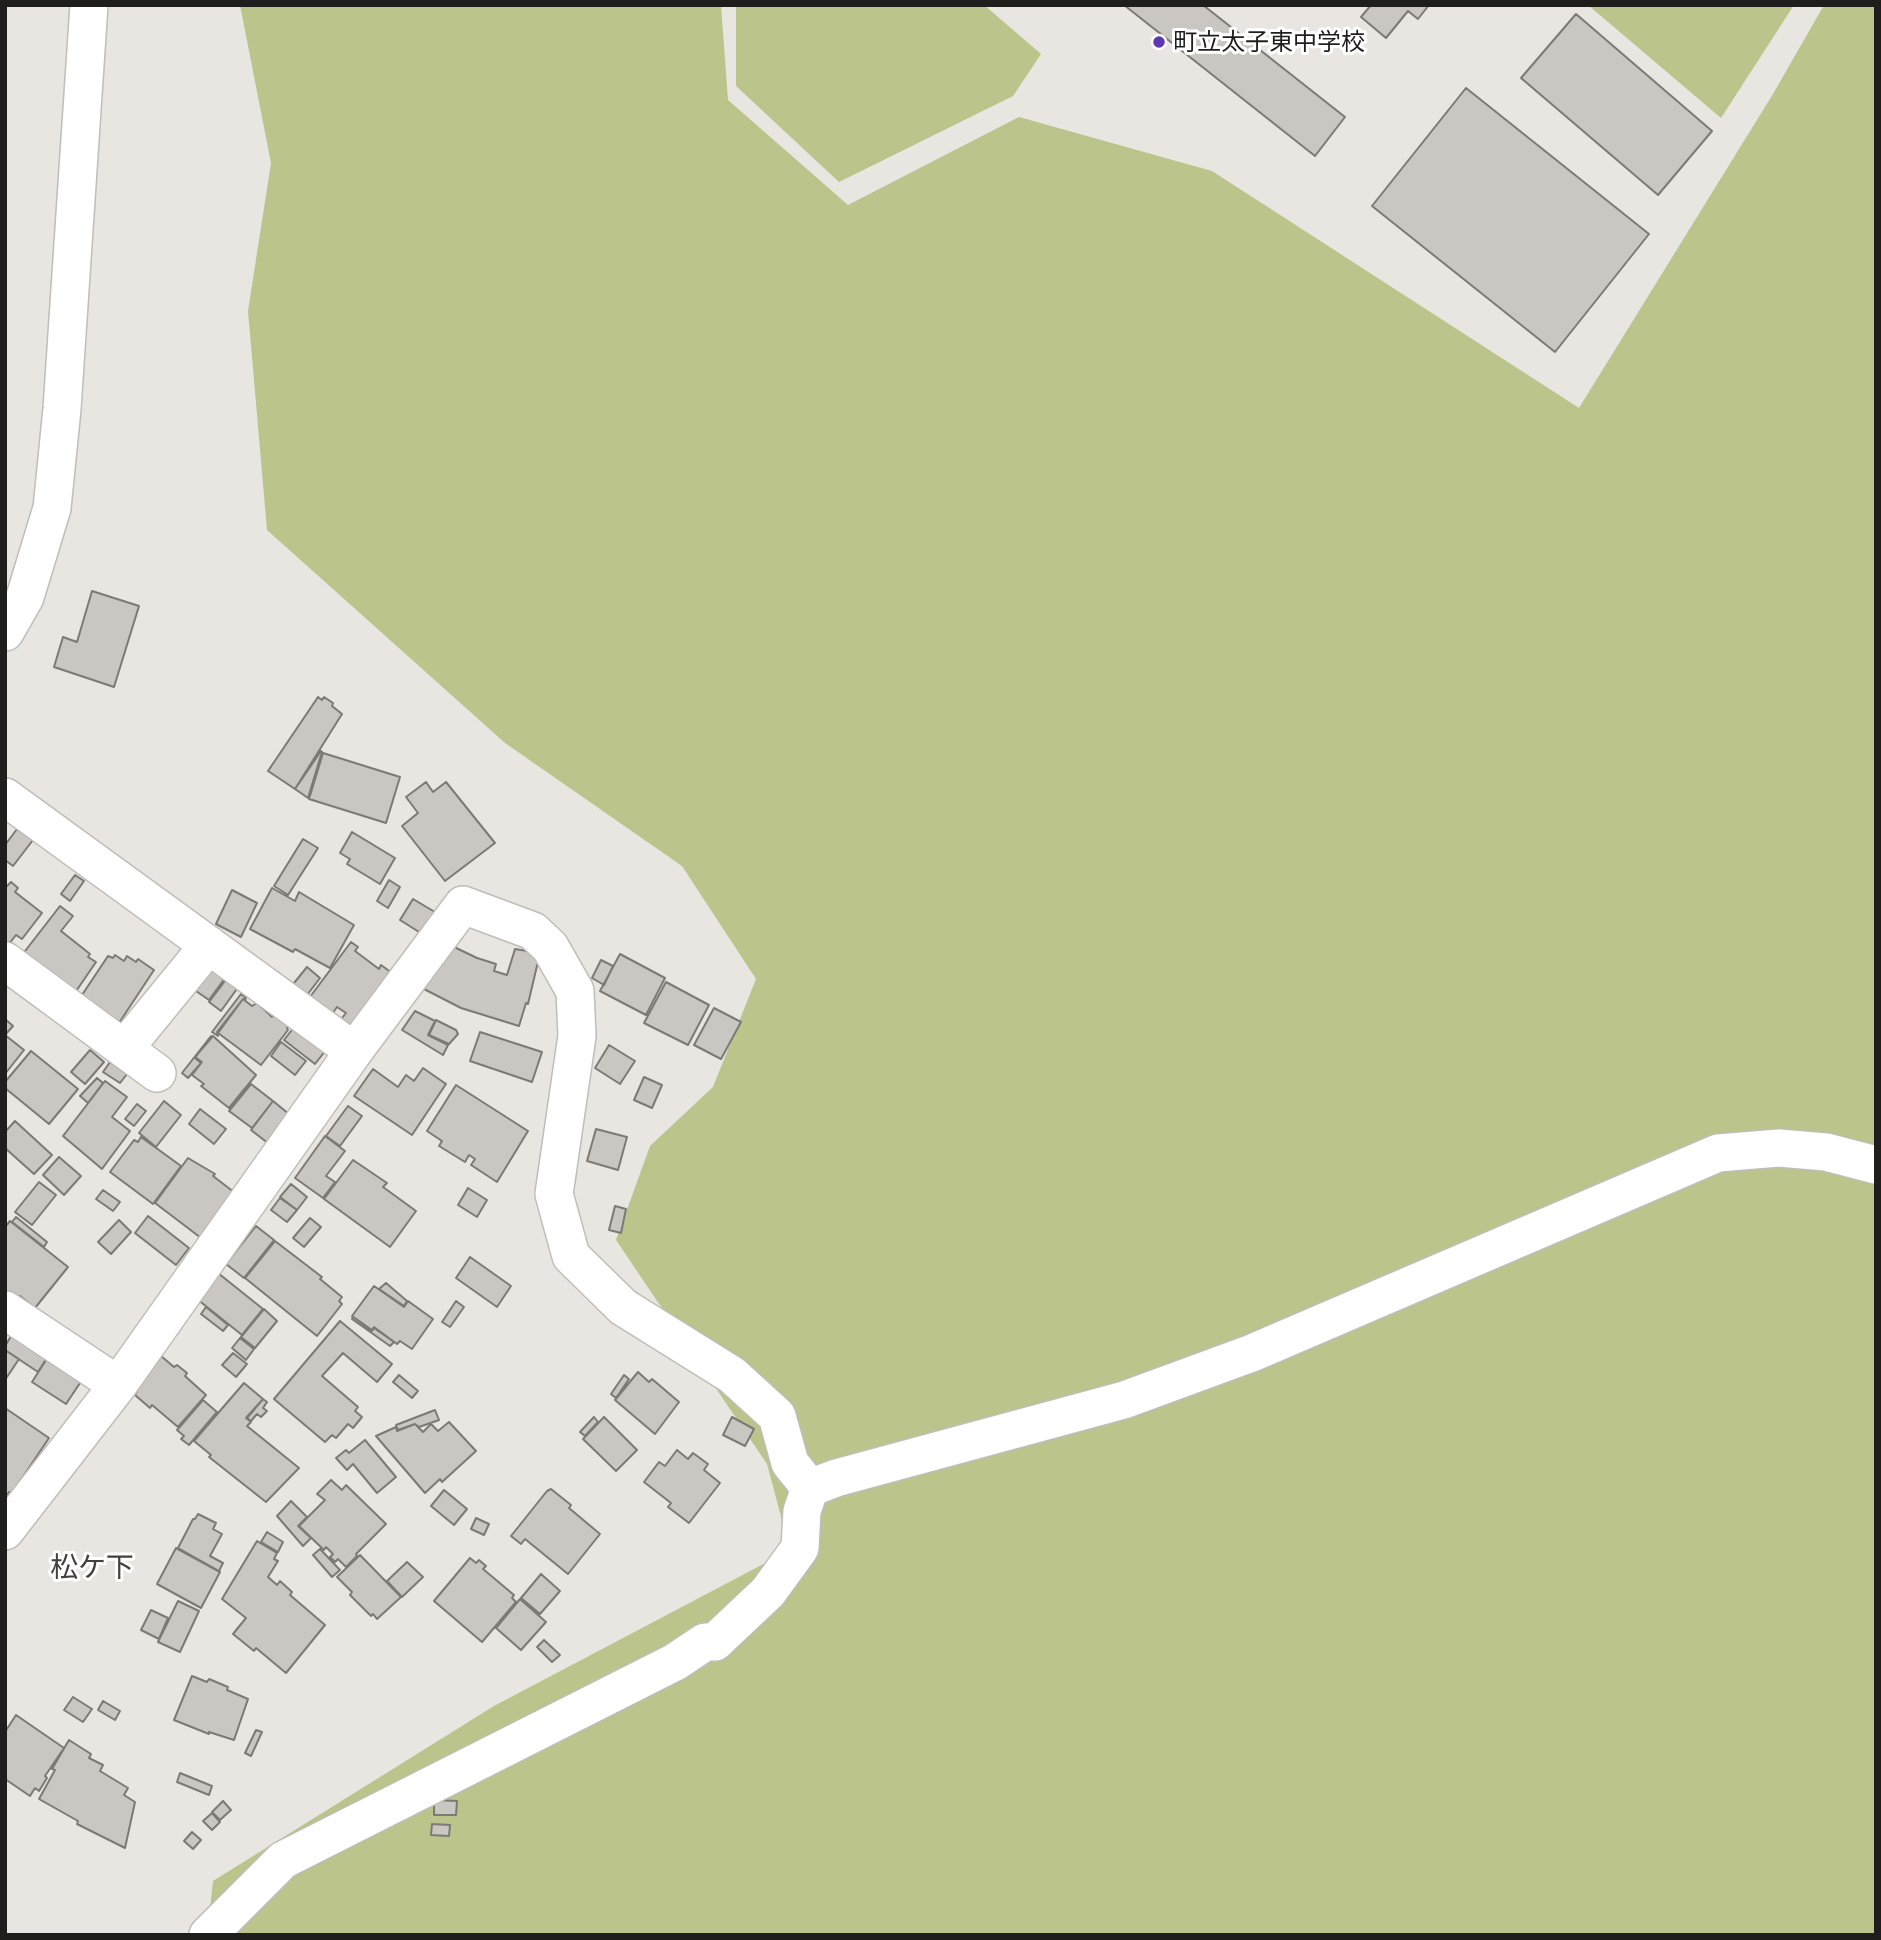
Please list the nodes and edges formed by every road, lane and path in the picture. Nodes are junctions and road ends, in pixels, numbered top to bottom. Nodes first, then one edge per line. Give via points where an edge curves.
1 (89, 5) edge
2 (5, 632) edge
3 (5, 797) edge
4 (209, 945) junction
5 (5, 961) edge
6 (124, 1049) junction
7 (354, 1051) junction
8 (158, 1073) dead end
9 (1876, 1165) edge
10 (5, 1310) edge
11 (118, 1385) junction
12 (810, 1489) junction
13 (5, 1531) edge
14 (208, 1935) edge

1 - 2 street via 52,508 25,597
3 - 4 street
4 - 6 street
4 - 7 street
5 - 6 street
6 - 8 street
7 - 11 street
7 - 12 street via 463,905 533,930 550,947 575,991 577,1036 554,1194 571,1256 623,1307 732,1376 777,1416 790,1463
9 - 12 street via 1826,1152 1779,1148 1718,1153 1201,1372 1124,1400
10 - 11 street
11 - 13 street
12 - 14 street via 802,1511 800,1548 768,1592 715,1642 705,1642 675,1662 284,1860

